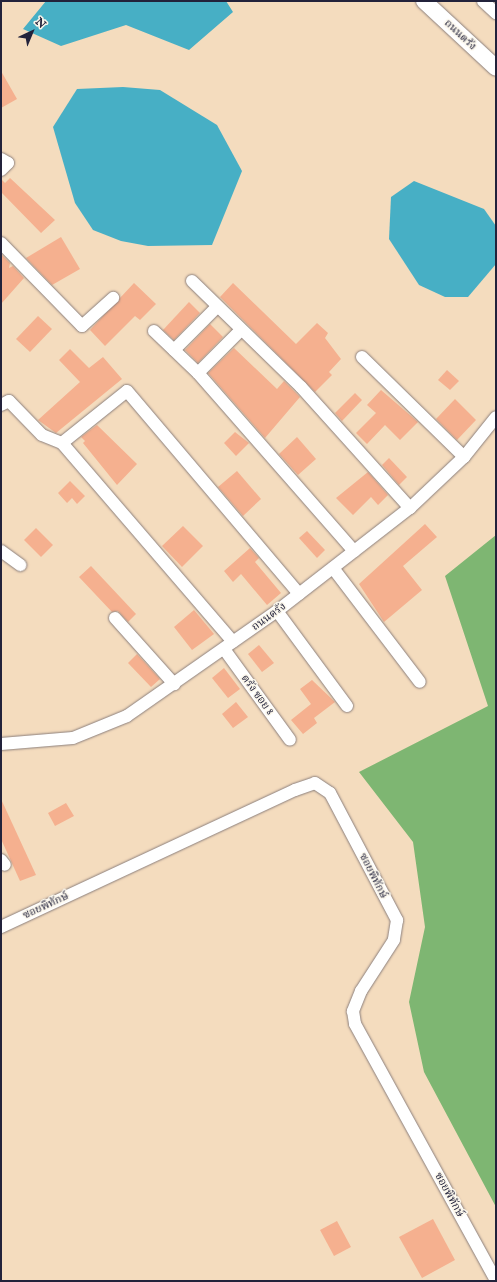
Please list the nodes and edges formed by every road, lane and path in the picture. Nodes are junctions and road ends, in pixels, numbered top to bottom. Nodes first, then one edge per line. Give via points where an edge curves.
1 (424, 1) edge
2 (483, 1) edge
3 (496, 13) edge
4 (496, 68) edge
5 (1, 159) edge
6 (1, 170) edge
7 (1, 243) edge
8 (192, 281) dead end
9 (113, 298) dead end
10 (217, 307) junction
11 (241, 330) junction
12 (154, 331) dead end
13 (174, 350) junction
14 (362, 357) dead end
15 (198, 373) junction
16 (1, 405) edge
17 (496, 417) edge
18 (62, 443) junction
19 (464, 457) junction
20 (410, 508) junction
21 (354, 551) junction
22 (1, 552) edge
23 (20, 565) dead end
24 (333, 568) junction
25 (299, 594) junction
26 (277, 611) junction
27 (115, 618) dead end
28 (229, 646) junction
29 (420, 682) dead end
30 (174, 684) junction
31 (347, 706) dead end
32 (290, 740) dead end
33 (1, 744) edge
34 (1, 927) edge
35 (496, 1280) edge

1 - 4 street, ถนนตรัง
2 - 3 street
5 - 6 street via 8,163
7 - 9 street via 82,326
8 - 10 street
10 - 11 street
10 - 13 street
11 - 15 street
11 - 20 street via 301,387
12 - 13 street
13 - 15 street
14 - 19 street
15 - 21 street
16 - 18 street via 9,401 42,435
17 - 19 street, ถนนตรัง
18 - 25 street via 127,391
18 - 28 street, ตรัง ซอย 8
19 - 20 street, ถนนตรัง
20 - 21 street, ถนนตรัง
21 - 24 street, ถนนตรัง
22 - 23 street
24 - 25 street, ถนนตรัง
24 - 29 street
25 - 26 street, ถนนตรัง
26 - 28 street, ถนนตรัง
26 - 31 street
27 - 30 street
28 - 30 street, ถนนตรัง
28 - 32 street, ตรัง ซอย 8
30 - 33 street, ถนนตรัง via 127,716 91,732 44,743
34 - 35 street, ซอยพิทักษ์ via 294,790 315,783 330,793 396,920 394,940 361,991 354,1011 355,1024

